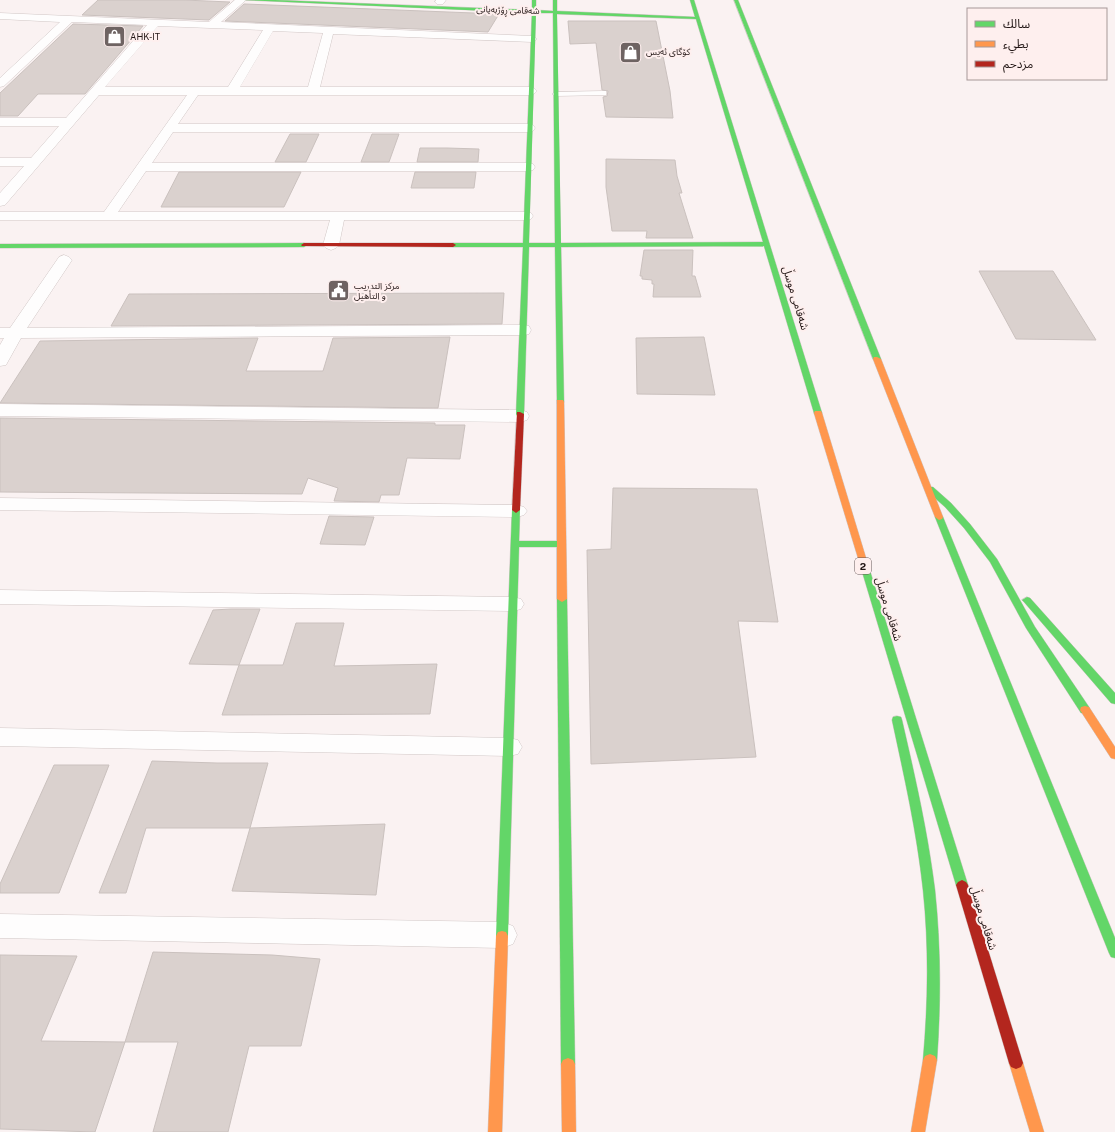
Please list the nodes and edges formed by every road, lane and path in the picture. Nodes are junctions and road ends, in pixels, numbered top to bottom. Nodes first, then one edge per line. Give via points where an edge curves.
1 (241, 0) edge
2 (245, 0) edge
3 (384, 0) edge
4 (692, 0) edge
5 (736, 0) edge
6 (440, 1) edge
7 (534, 6) edge
8 (555, 6) edge
9 (697, 15) junction
10 (0, 16) edge
11 (69, 19) junction
12 (155, 23) junction
13 (212, 25) junction
14 (270, 28) junction
15 (329, 30) junction
16 (532, 39) junction
17 (0, 66) edge
18 (20, 66) junction
19 (0, 84) edge
20 (96, 91) junction
21 (195, 91) junction
22 (232, 91) junction
23 (313, 91) junction
24 (531, 91) junction
25 (603, 93) dead end
26 (556, 94) junction
27 (0, 122) edge
28 (69, 122) junction
29 (170, 128) junction
30 (529, 128) junction
31 (0, 162) edge
32 (35, 162) junction
33 (142, 167) junction
34 (528, 167) junction
35 (0, 202) edge
36 (0, 216) edge
37 (108, 216) junction
38 (338, 216) junction
39 (526, 216) junction
40 (558, 244) junction
41 (767, 244) junction
42 (331, 245) junction
43 (526, 245) junction
44 (0, 246) edge
45 (546, 259) dead end
46 (559, 259) junction
47 (64, 260) dead end
48 (523, 330) junction
49 (8, 333) edge
50 (0, 361) edge
51 (0, 410) edge
52 (520, 416) junction
53 (926, 485) junction
54 (0, 504) edge
55 (517, 510) junction
56 (516, 544) junction
57 (562, 544) junction
58 (994, 561) junction
59 (872, 594) junction
60 (0, 597) edge
61 (513, 604) junction
62 (889, 679) dead end
63 (1115, 700) edge
64 (895, 710) dead end
65 (0, 737) edge
66 (508, 747) junction
67 (1115, 755) edge
68 (0, 926) edge
69 (502, 935) junction
70 (1115, 953) edge
71 (495, 1132) edge
72 (569, 1132) edge
73 (918, 1132) edge
74 (1037, 1132) edge

1 - 13 street
2 - 7 main road, شەقامی ڕۆژبەیانی
3 - 6 main road, شەقامی ڕۆژبەیانی
4 - 9 main road, شەقامی موسڵ / 2
5 - 53 main road
6 - 7 main road, شەقامی ڕۆژبەیانی
7 - 8 main road, شەقامی ڕۆژبەیانی
7 - 16 main road
8 - 9 main road, شەقامی ڕۆژبەیانی
8 - 26 main road
9 - 41 main road, شەقامی موسڵ / 2
10 - 11 street
11 - 12 street
11 - 18 street
12 - 13 street
12 - 20 street
13 - 14 street
14 - 15 street
14 - 22 street
15 - 16 street
15 - 23 street
16 - 24 main road
17 - 18 street
18 - 19 street
20 - 21 street
20 - 28 street
21 - 22 street
21 - 29 street
22 - 23 street
23 - 24 street
24 - 30 main road via 533,111
25 - 26 lane
26 - 40 main road via 553,110
27 - 28 street
28 - 32 street
29 - 30 street
29 - 33 street
30 - 34 main road
31 - 32 street
32 - 35 street
33 - 34 street
33 - 37 street
34 - 39 main road
36 - 37 street
37 - 38 street
38 - 39 street
38 - 42 street
39 - 43 main road
40 - 41 main road
40 - 43 main road
40 - 46 main road
41 - 59 main road, شەقامی موسڵ / 2
42 - 43 main road
42 - 44 main road
43 - 48 main road
45 - 46 main road
46 - 57 main road
47 - 49 street
48 - 49 street
48 - 52 main road
49 - 50 street
51 - 52 street
52 - 55 main road
53 - 58 main road via 967,526
53 - 70 main road
54 - 55 street
55 - 56 main road
56 - 57 main road
56 - 61 main road
57 - 72 main road
58 - 63 main road
58 - 67 main road via 1039,641
59 - 62 main road
59 - 74 main road, شەقامی موسڵ / 2
60 - 61 street
61 - 66 main road
64 - 73 main road via 922,843 934,984 926,1096
65 - 66 street
66 - 69 main road
68 - 69 street
69 - 71 main road

